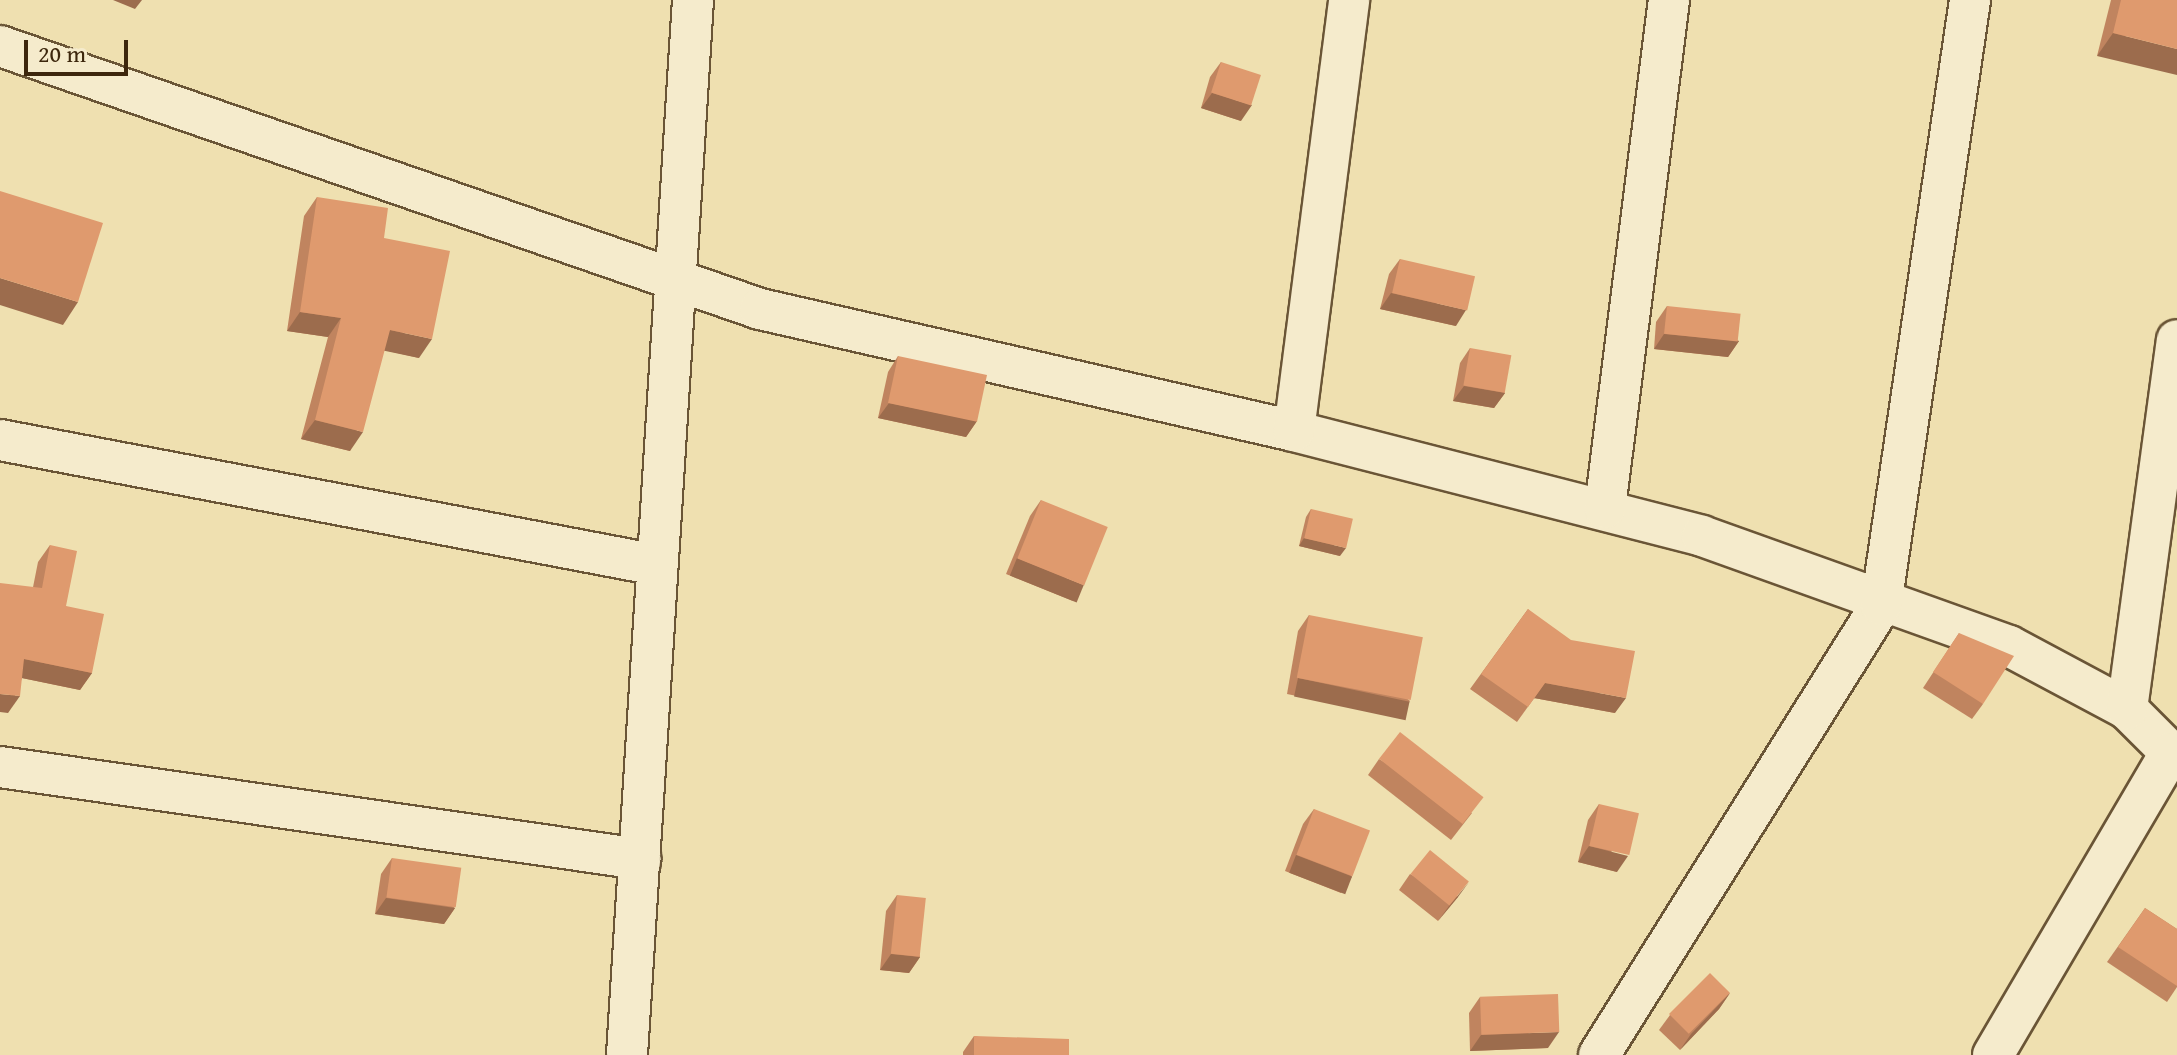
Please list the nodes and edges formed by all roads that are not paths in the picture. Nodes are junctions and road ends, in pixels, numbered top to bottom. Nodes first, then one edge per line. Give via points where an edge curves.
1 (693, 0) edge
2 (1349, 0) edge
3 (1669, 0) edge
4 (1970, 0) edge
5 (0, 46) edge
6 (674, 279) junction
7 (2177, 340) edge
8 (1294, 431) junction
9 (0, 440) edge
10 (1605, 508) junction
11 (657, 565) junction
12 (1881, 605) junction
13 (2127, 709) junction
14 (2175, 755) edge
15 (0, 767) edge
16 (640, 859) junction
17 (627, 1055) edge
18 (1599, 1055) edge
19 (1993, 1055) edge

1 - 6 street
2 - 8 street
3 - 10 street
4 - 12 street
5 - 6 street
6 - 8 street via 760,309
6 - 11 street
7 - 13 street
8 - 10 street
9 - 11 street
10 - 12 street via 1775,561
11 - 16 street
12 - 13 street via 2009,646
12 - 18 street
13 - 14 street
14 - 19 street
15 - 16 street
16 - 17 street

